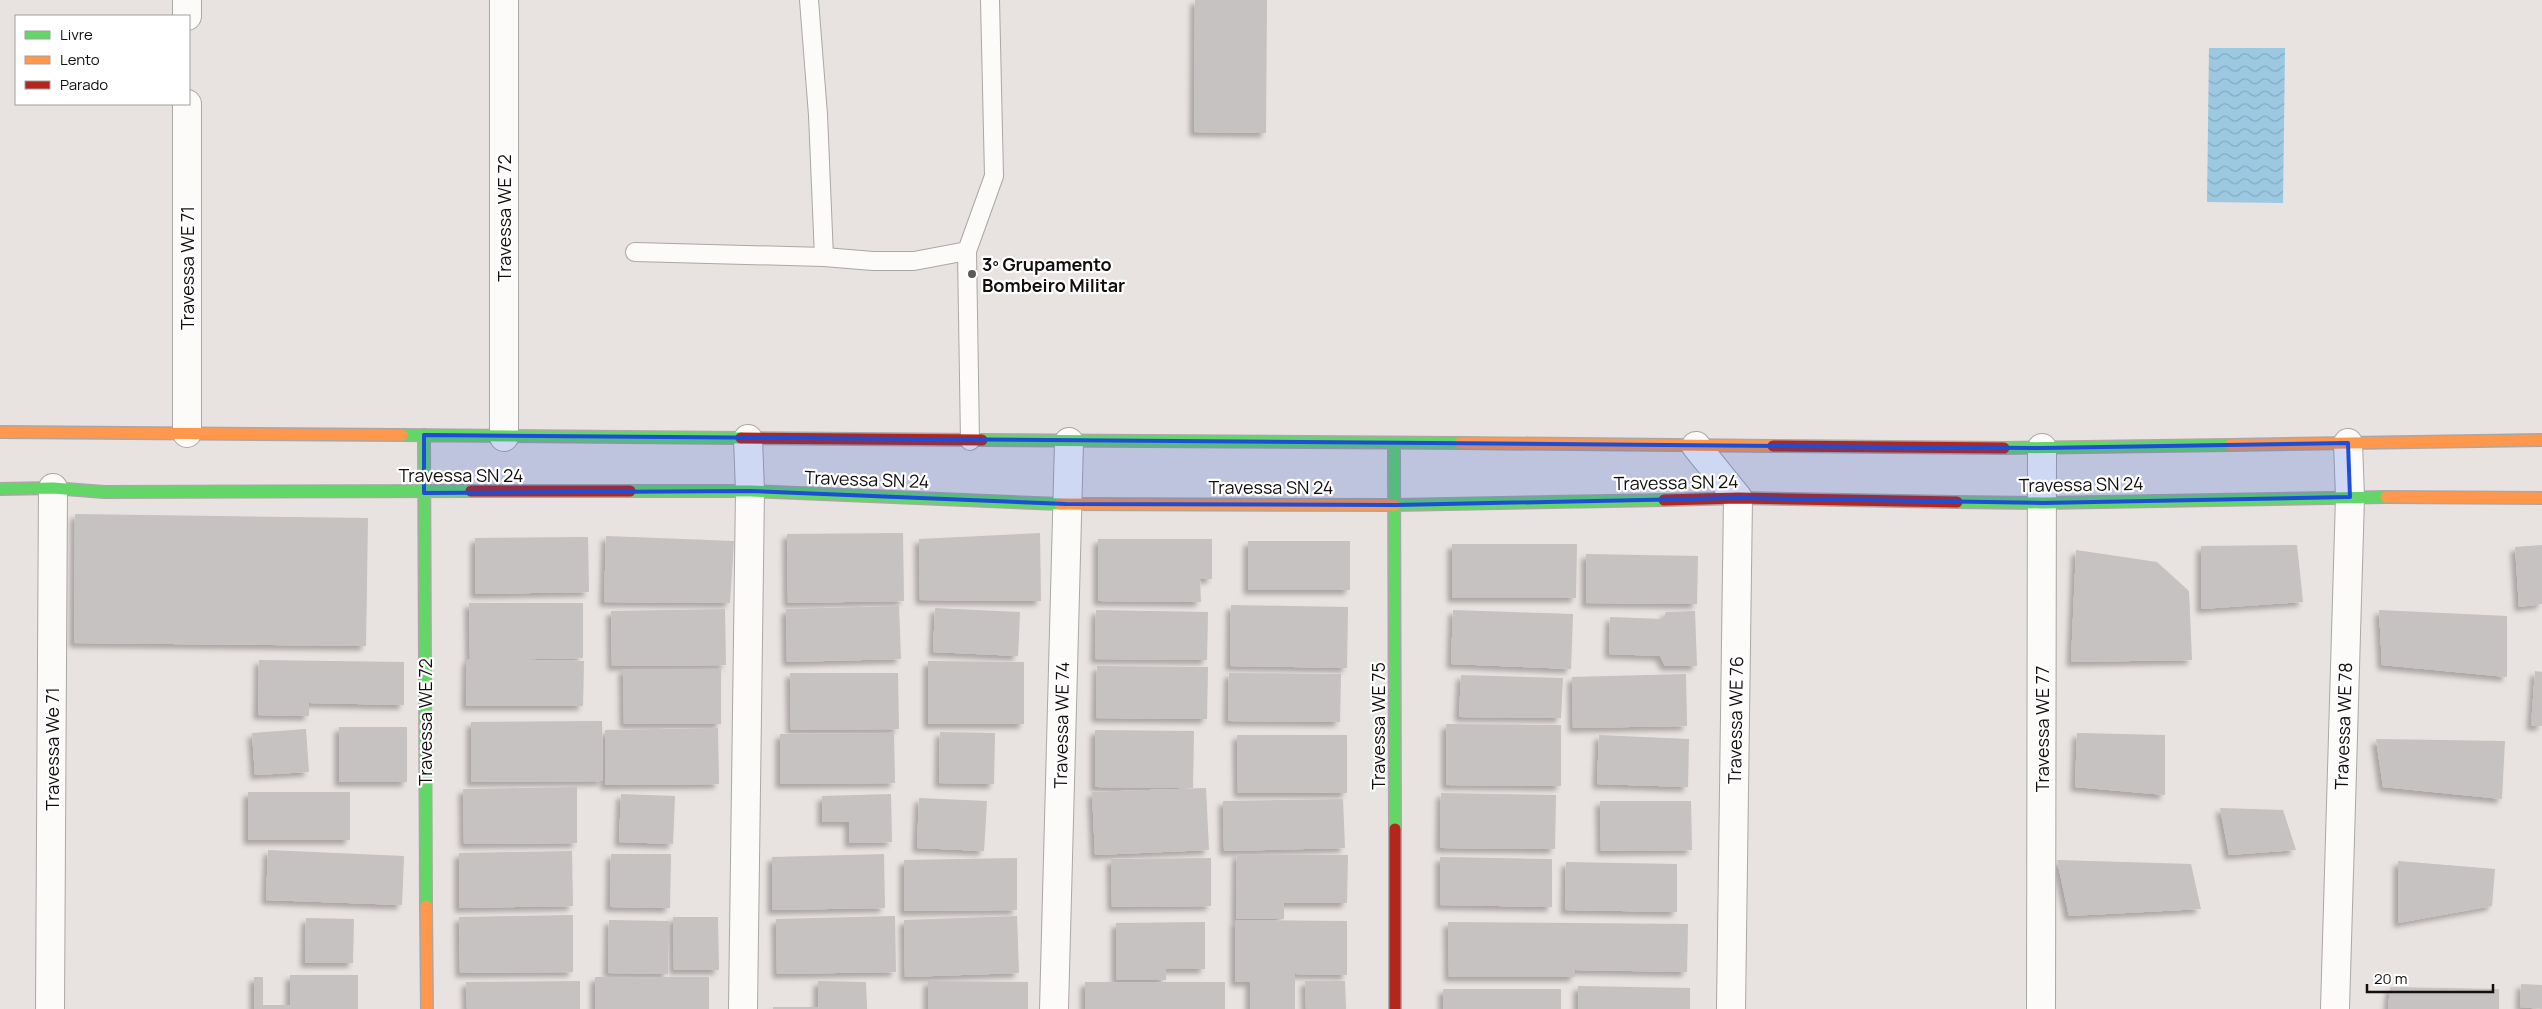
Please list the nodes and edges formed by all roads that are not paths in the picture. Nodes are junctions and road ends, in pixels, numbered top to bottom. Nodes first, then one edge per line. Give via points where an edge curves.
1 (187, 0) edge
2 (504, 0) edge
3 (808, 0) edge
4 (990, 0) edge
5 (187, 15) edge
6 (187, 105) edge
7 (967, 251) junction
8 (635, 252) dead end
9 (824, 257) junction
10 (0, 432) edge
11 (186, 433) junction
12 (424, 435) junction
13 (504, 437) junction
14 (748, 439) junction
15 (2542, 440) edge
16 (970, 441) junction
17 (1068, 442) junction
18 (1394, 443) junction
19 (2348, 443) junction
20 (1696, 446) junction
21 (2042, 448) junction
22 (0, 488) edge
23 (53, 488) junction
24 (750, 492) junction
25 (424, 493) junction
26 (2350, 497) junction
27 (1738, 498) junction
28 (2542, 498) edge
29 (2043, 503) junction
30 (1066, 504) junction
31 (1396, 505) junction
32 (50, 1009) edge
33 (427, 1009) edge
34 (743, 1009) edge
35 (1054, 1009) edge
36 (1395, 1009) edge
37 (1731, 1009) edge
38 (2040, 1009) edge
39 (2335, 1009) edge

1 - 5 street
2 - 13 street, Travessa WE 72
3 - 9 lane via 818,114
4 - 7 lane via 994,176
6 - 11 street, Travessa WE 71
7 - 9 lane via 914,261
7 - 16 lane
8 - 9 lane
10 - 11 main road, Travessa SN 24
11 - 12 main road, Travessa SN 24
12 - 13 main road, Travessa SN 24
12 - 25 main road, Travessa WE 72
13 - 14 main road, Travessa SN 24
14 - 16 main road, Travessa SN 24
14 - 24 street
15 - 19 main road, Travessa SN 24
16 - 17 main road, Travessa SN 24
17 - 18 main road, Travessa SN 24
17 - 30 street, Travessa WE 74
18 - 20 main road, Travessa SN 24
18 - 31 main road, Travessa WE 75
19 - 21 main road, Travessa SN 24
19 - 26 street, Travessa WE 78
20 - 21 main road, Travessa SN 24
20 - 27 street
21 - 29 street, Travessa WE 77
22 - 23 main road, Travessa SN 24
23 - 25 main road, Travessa SN 24 via 104,492
23 - 32 street, Travessa We 71
24 - 25 main road, Travessa SN 24
24 - 30 main road, Travessa SN 24
24 - 34 street
25 - 33 main road, Travessa WE 72
26 - 28 main road, Travessa SN 24
26 - 29 main road, Travessa SN 24
26 - 39 street, Travessa WE 78
27 - 29 main road, Travessa SN 24
27 - 31 main road, Travessa SN 24
27 - 37 street, Travessa WE 76
29 - 38 street, Travessa WE 77
30 - 31 main road, Travessa SN 24
30 - 35 street, Travessa WE 74
31 - 36 main road, Travessa WE 75

